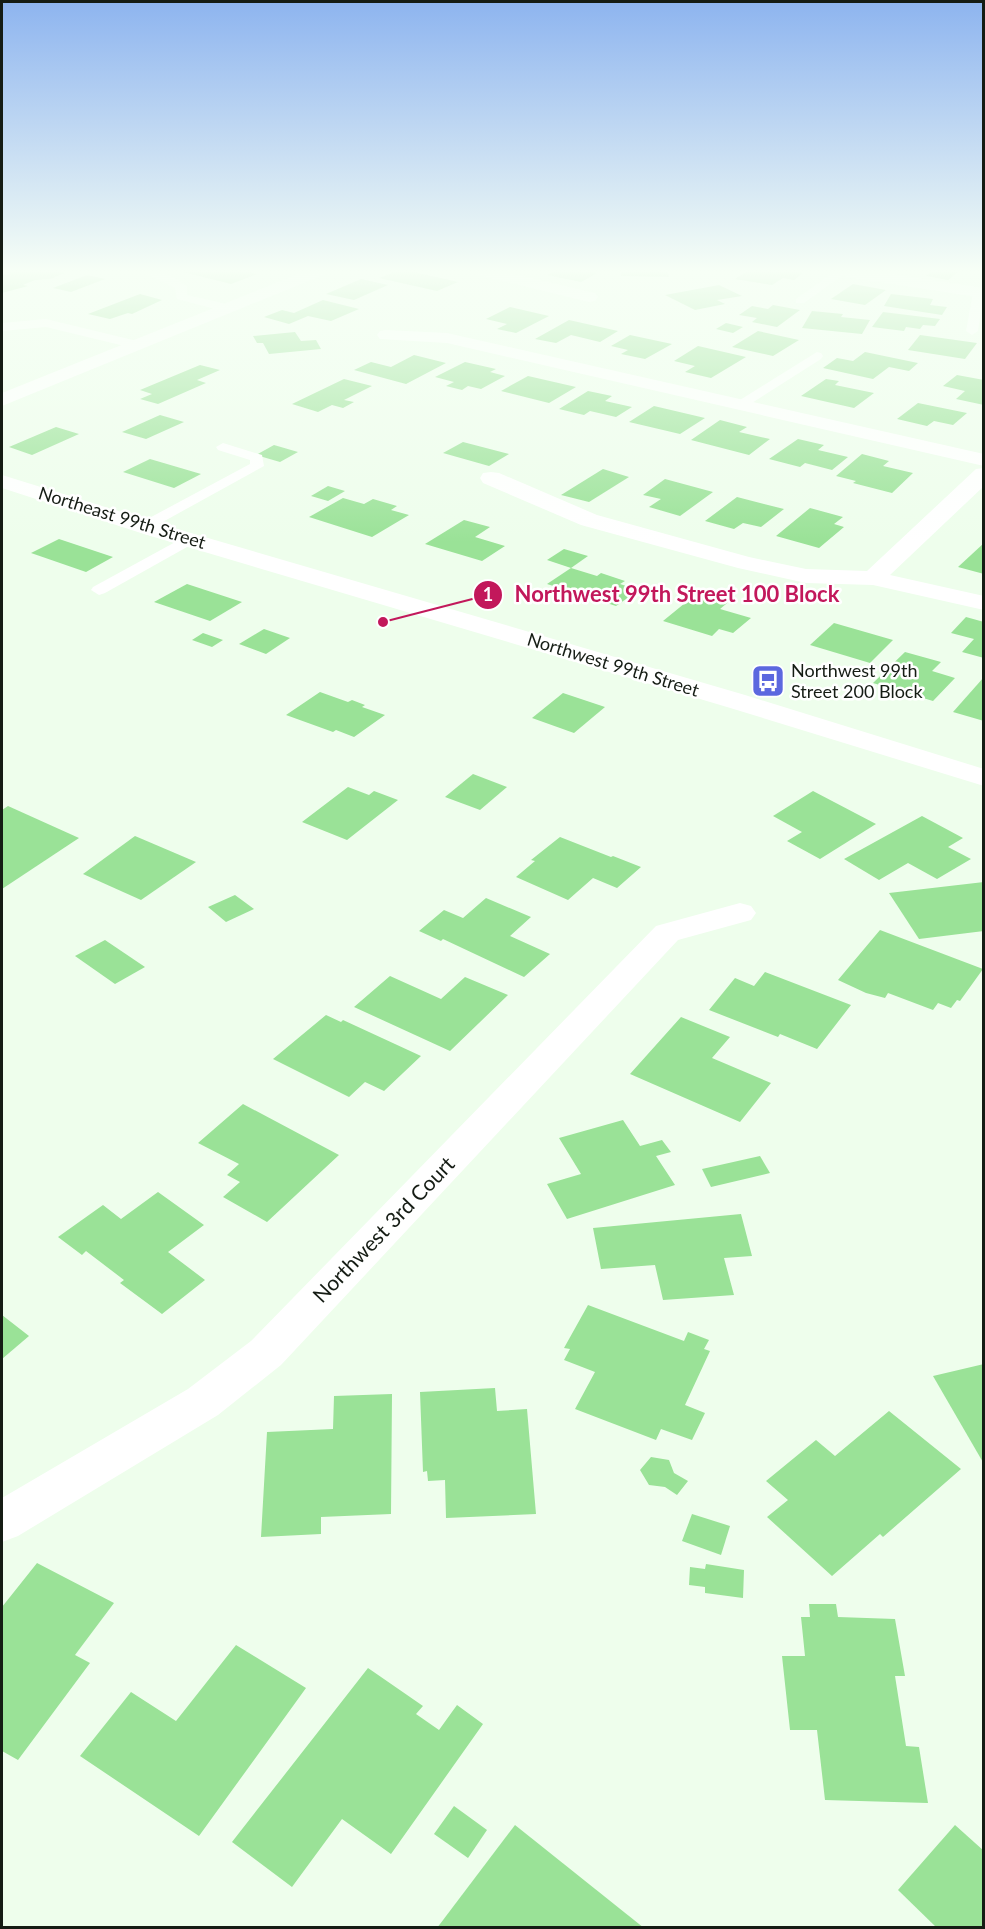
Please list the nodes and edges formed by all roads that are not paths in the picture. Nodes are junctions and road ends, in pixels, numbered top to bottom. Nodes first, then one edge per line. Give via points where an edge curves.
1 (95, 362) edge
2 (552, 362) edge
3 (807, 362) edge
4 (2, 400) edge
5 (739, 405) junction
6 (223, 447) dead end
7 (984, 460) edge
8 (490, 478) dead end
9 (2, 481) edge
10 (979, 484) edge
11 (145, 526) junction
12 (190, 539) junction
13 (242, 554) joint
14 (873, 578) junction
15 (99, 590) dead end
16 (984, 603) edge
17 (984, 778) edge
18 (740, 913) dead end
19 (2, 1522) edge

1 - 4 street
2 - 5 street
3 - 5 lane
5 - 7 street
6 - 11 lane via 257,458 257,465
8 - 14 street via 589,520 746,563 806,576
9 - 11 street, Northeast 99th Street
10 - 14 street
11 - 12 street, Northeast 99th Street
12 - 13 street, Northeast 99th Street
12 - 15 lane
13 - 17 street, Northwest 99th Street
14 - 16 street
18 - 19 street, Northwest 3rd Court via 667,933 266,1353 203,1402

